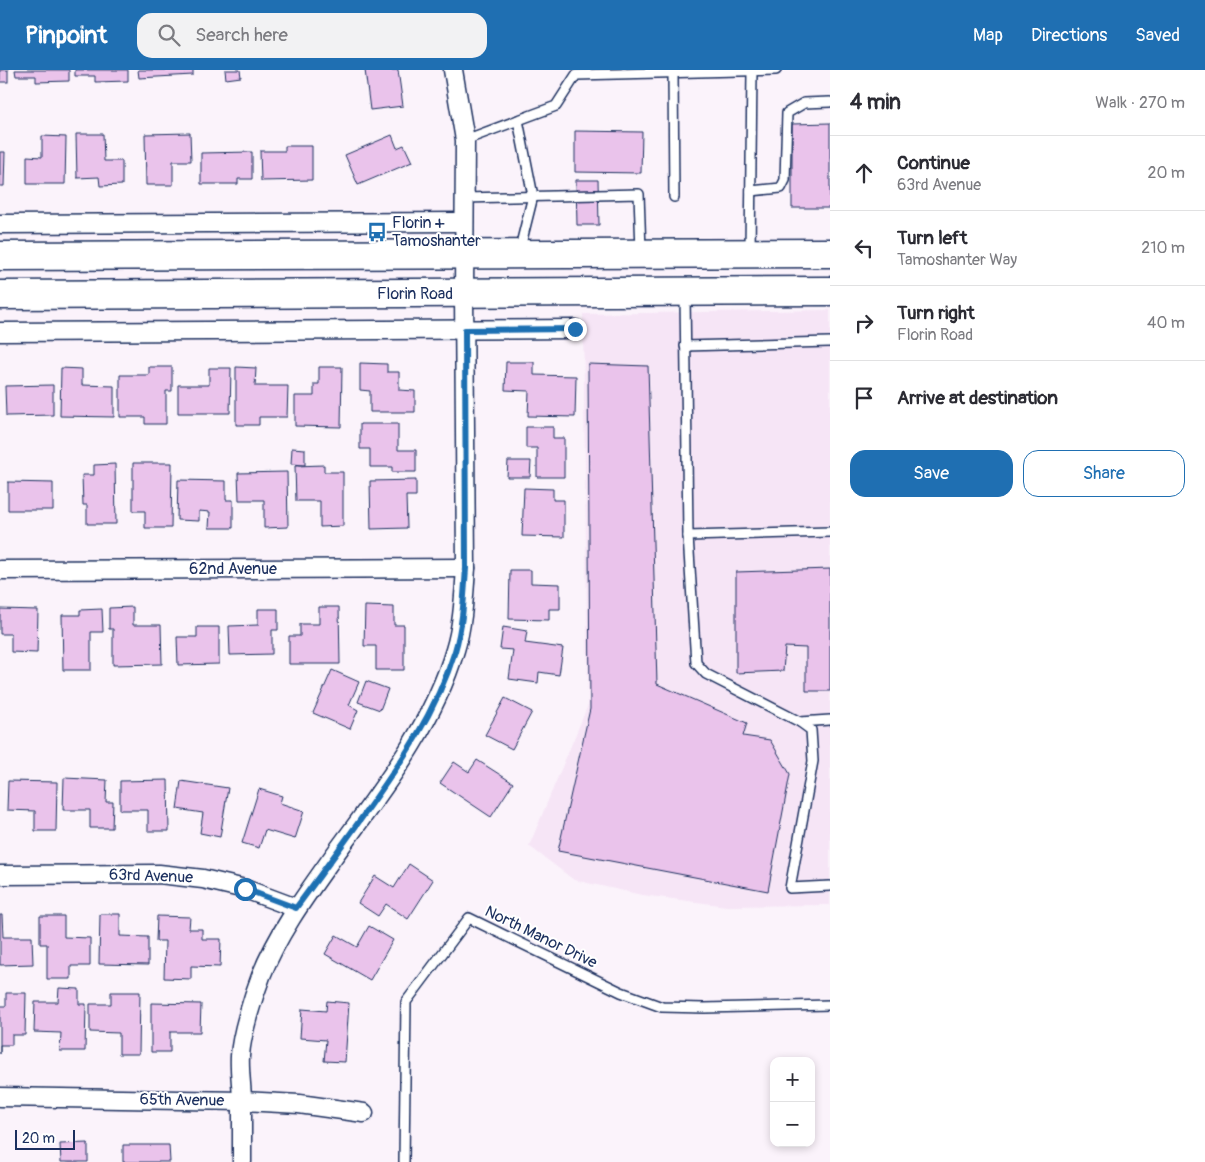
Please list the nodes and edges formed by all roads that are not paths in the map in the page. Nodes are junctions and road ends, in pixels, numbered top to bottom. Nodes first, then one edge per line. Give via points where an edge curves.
1 (453, 70) edge
2 (767, 70) edge
3 (776, 70) edge
4 (752, 71) edge
5 (673, 73) junction
6 (830, 102) edge
7 (518, 120) junction
8 (465, 140) junction
9 (751, 191) junction
10 (533, 196) junction
11 (465, 198) junction
12 (674, 198) dead end
13 (464, 222) junction
14 (0, 224) edge
15 (830, 253) edge
16 (464, 254) junction
17 (518, 254) junction
18 (641, 254) junction
19 (750, 254) junction
20 (0, 256) edge
21 (830, 291) edge
22 (685, 292) junction
23 (464, 294) junction
24 (0, 296) edge
25 (575, 329) dead end
26 (465, 330) junction
27 (0, 332) edge
28 (830, 342) edge
29 (685, 346) junction
30 (830, 532) edge
31 (688, 536) junction
32 (466, 568) junction
33 (0, 570) edge
34 (830, 720) edge
35 (800, 722) junction
36 (0, 874) edge
37 (830, 886) edge
38 (296, 908) junction
39 (830, 1005) edge
40 (0, 1097) edge
41 (242, 1101) junction
42 (364, 1113) dead end
43 (242, 1162) edge
44 (404, 1162) edge

1 - 8 street
2 - 3 lane
2 - 4 lane
4 - 5 lane
4 - 9 lane
5 - 7 lane via 576,75 556,106
5 - 12 lane
6 - 9 lane via 804,103 787,113 785,180 781,188
7 - 8 lane
7 - 10 lane
8 - 11 street
9 - 19 lane
10 - 11 lane
10 - 17 lane
10 - 18 lane via 639,194
11 - 13 street
13 - 14 street
13 - 16 street
15 - 19 main road
16 - 17 main road
16 - 20 main road
16 - 23 street
17 - 18 main road
18 - 19 main road
21 - 22 main road, Florin Road
22 - 23 main road, Florin Road
22 - 29 lane
23 - 24 main road, Florin Road
23 - 26 street
25 - 26 street
26 - 27 street
26 - 32 street
28 - 29 lane
29 - 31 lane
30 - 31 lane
31 - 35 lane via 696,663 706,674
32 - 33 street, 62nd Avenue
32 - 38 street via 464,608 455,650 423,726
34 - 35 lane
35 - 37 lane via 811,730 813,761 790,888
36 - 38 street, 63rd Avenue via 158,874 203,879 245,889
38 - 41 street via 261,976 249,1012 240,1055
39 - 44 lane, North Manor Drive via 662,1007 621,992 470,918 406,1002
40 - 41 street, 65th Avenue
41 - 42 street, 65th Avenue via 300,1104
41 - 43 street

